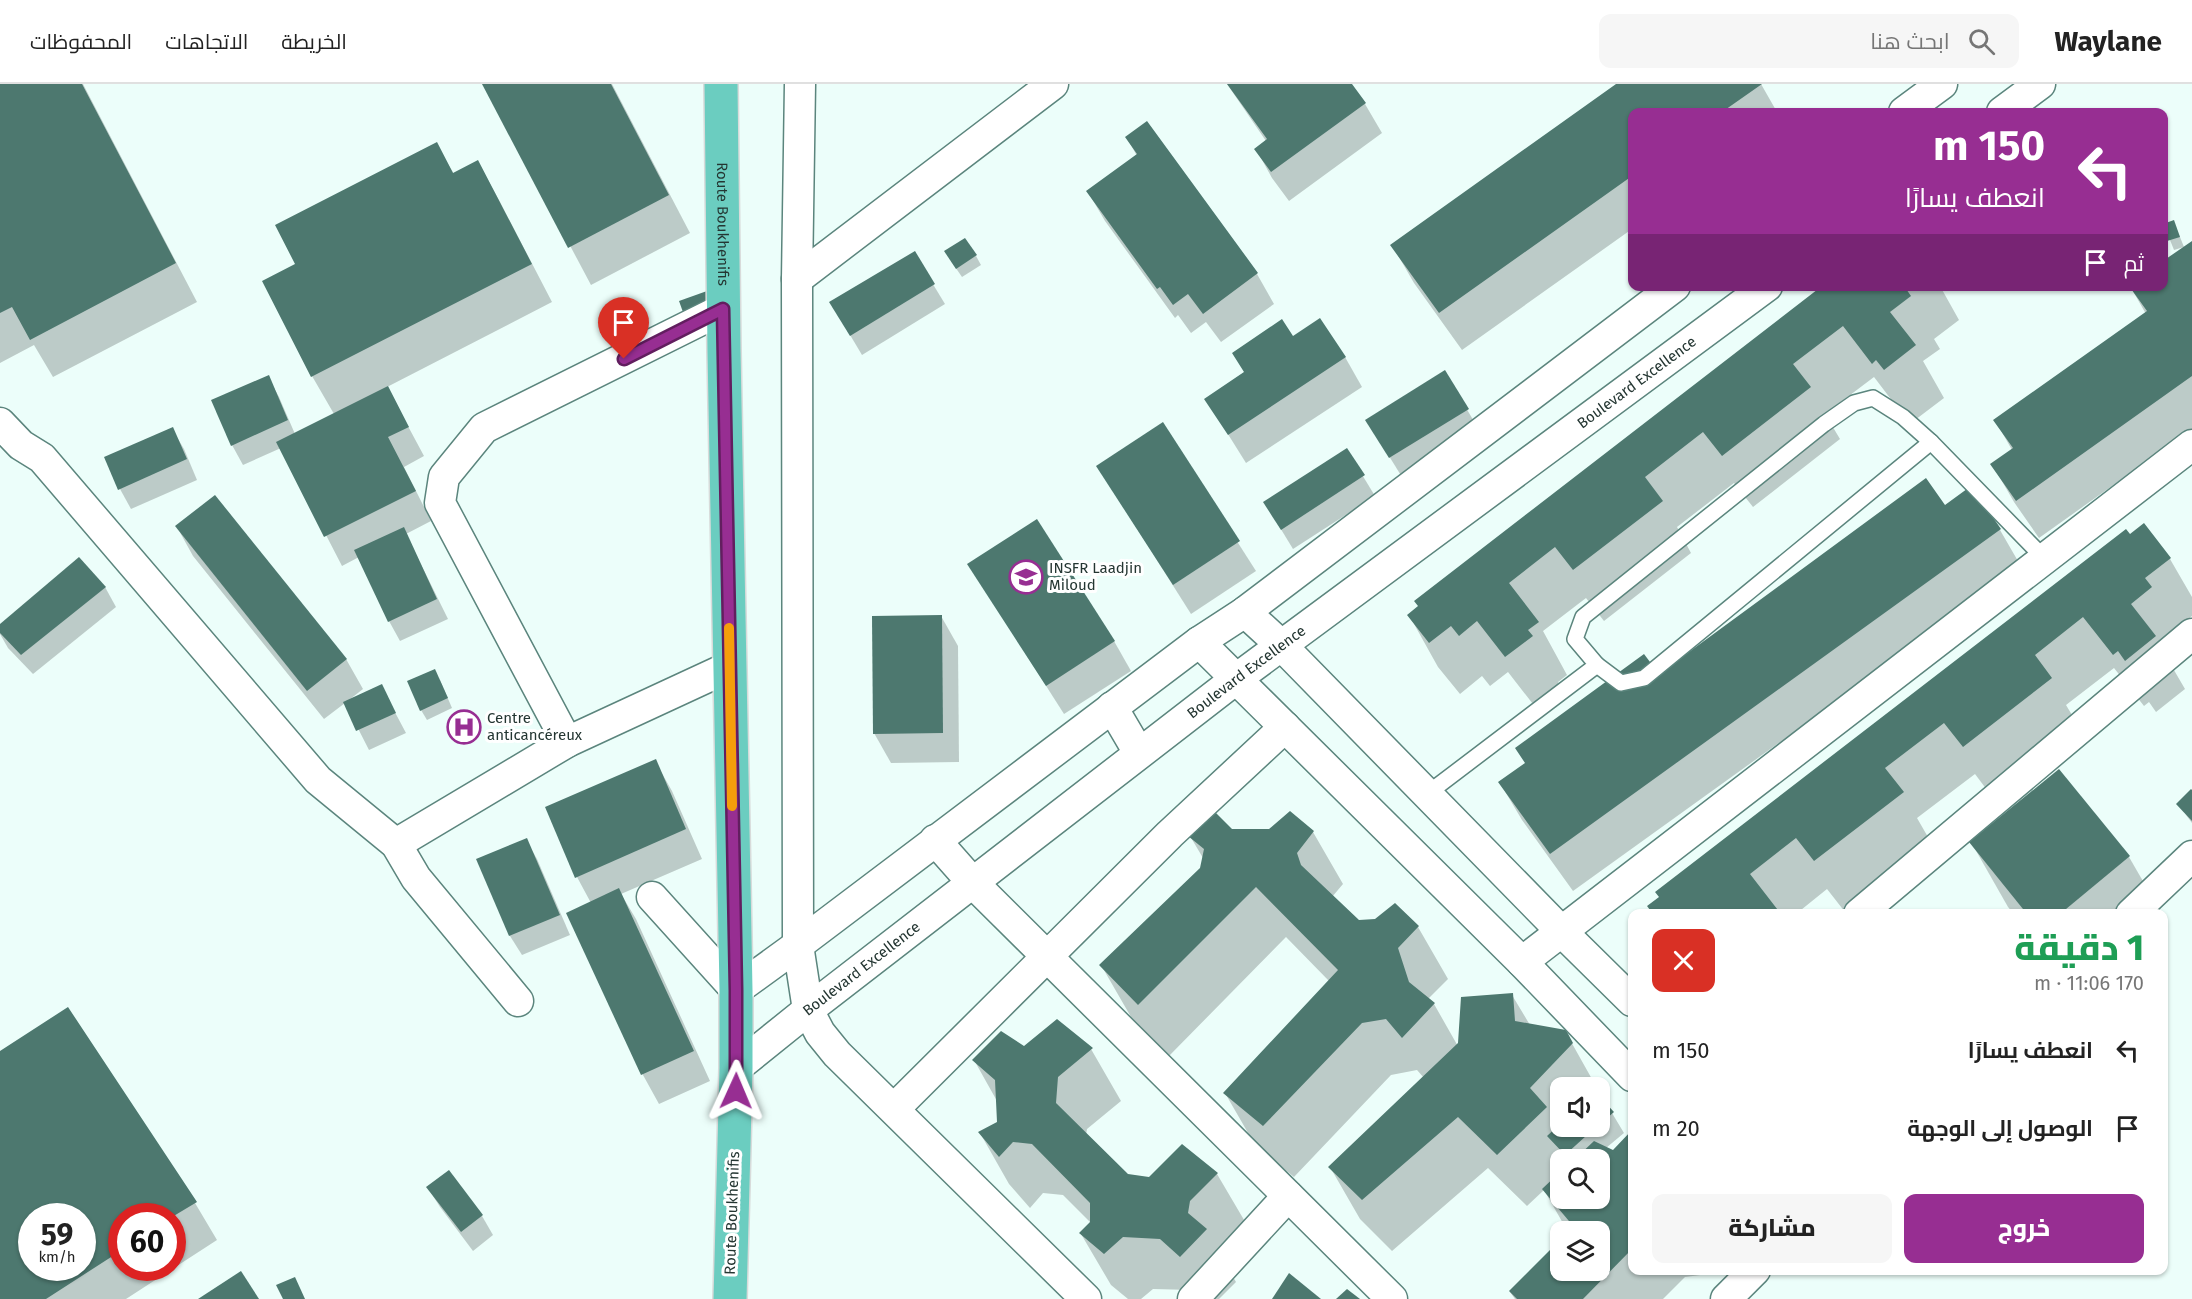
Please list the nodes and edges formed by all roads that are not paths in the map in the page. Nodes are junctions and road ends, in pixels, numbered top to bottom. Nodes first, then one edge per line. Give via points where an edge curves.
1 (721, 84) edge
2 (800, 84) edge
3 (1053, 84) edge
4 (1942, 84) edge
5 (2040, 84) edge
6 (1910, 108) edge
7 (2007, 108) edge
8 (797, 279) junction
9 (1668, 291) edge
10 (1760, 291) edge
11 (723, 309) junction
12 (0, 423) edge
13 (1931, 442) junction
14 (2192, 445) edge
15 (2044, 558) junction
16 (1245, 612) junction
17 (2192, 634) edge
18 (1199, 642) junction
19 (1281, 645) junction
20 (1597, 665) junction
21 (729, 667) junction
22 (1236, 679) junction
23 (1112, 707) junction
24 (1285, 727) junction
25 (567, 742) junction
26 (1139, 753) junction
27 (1426, 794) junction
28 (936, 840) junction
29 (396, 844) junction
30 (2192, 856) edge
31 (973, 883) junction
32 (652, 897) dead end
33 (1865, 909) edge
34 (2137, 909) edge
35 (1561, 931) junction
36 (798, 945) junction
37 (1048, 957) junction
38 (1522, 962) junction
39 (736, 990) junction
40 (1628, 997) edge
41 (518, 1001) dead end
42 (808, 1010) junction
43 (736, 1068) junction
44 (1628, 1072) edge
45 (894, 1109) junction
46 (1288, 1196) junction
47 (1750, 1275) edge
48 (730, 1299) edge
49 (1086, 1299) edge
50 (1193, 1299) edge
51 (1392, 1299) edge
52 (1726, 1299) edge

1 - 11 main road, Route Boukhenifis
2 - 8 street
3 - 8 street
4 - 6 street
5 - 7 street
8 - 36 street
9 - 16 street
10 - 19 street, Boulevard Excellence
11 - 21 main road, Route Boukhenifis
11 - 25 street via 484,428 444,477 440,503
12 - 29 street via 21,445 42,458 318,780
13 - 15 lane
13 - 20 lane via 1644,678 1621,683
13 - 20 lane via 1904,417 1873,398 1854,403 1583,618 1575,639
14 - 15 street
15 - 35 street
16 - 18 street
16 - 19 street
17 - 33 street
18 - 22 street
18 - 23 street
19 - 22 street, Boulevard Excellence
19 - 27 street
20 - 27 lane
21 - 25 street
21 - 39 main road, Route Boukhenifis
22 - 24 street
22 - 26 street, Boulevard Excellence
23 - 26 street
23 - 28 street
24 - 37 street via 1170,834
24 - 38 street
25 - 29 street
26 - 31 street, Boulevard Excellence
27 - 35 street
28 - 31 street
28 - 36 street
29 - 41 street via 416,878
30 - 34 street
31 - 37 street
31 - 42 street, Boulevard Excellence
32 - 39 street
35 - 38 street
35 - 40 street
36 - 39 street
36 - 42 street
37 - 45 street
37 - 46 street
38 - 44 street
39 - 43 main road, Route Boukhenifis
42 - 43 street, Boulevard Excellence
42 - 45 street via 837,1054
43 - 48 main road, Route Boukhenifis
45 - 49 street
46 - 50 street
46 - 51 street
47 - 52 street

